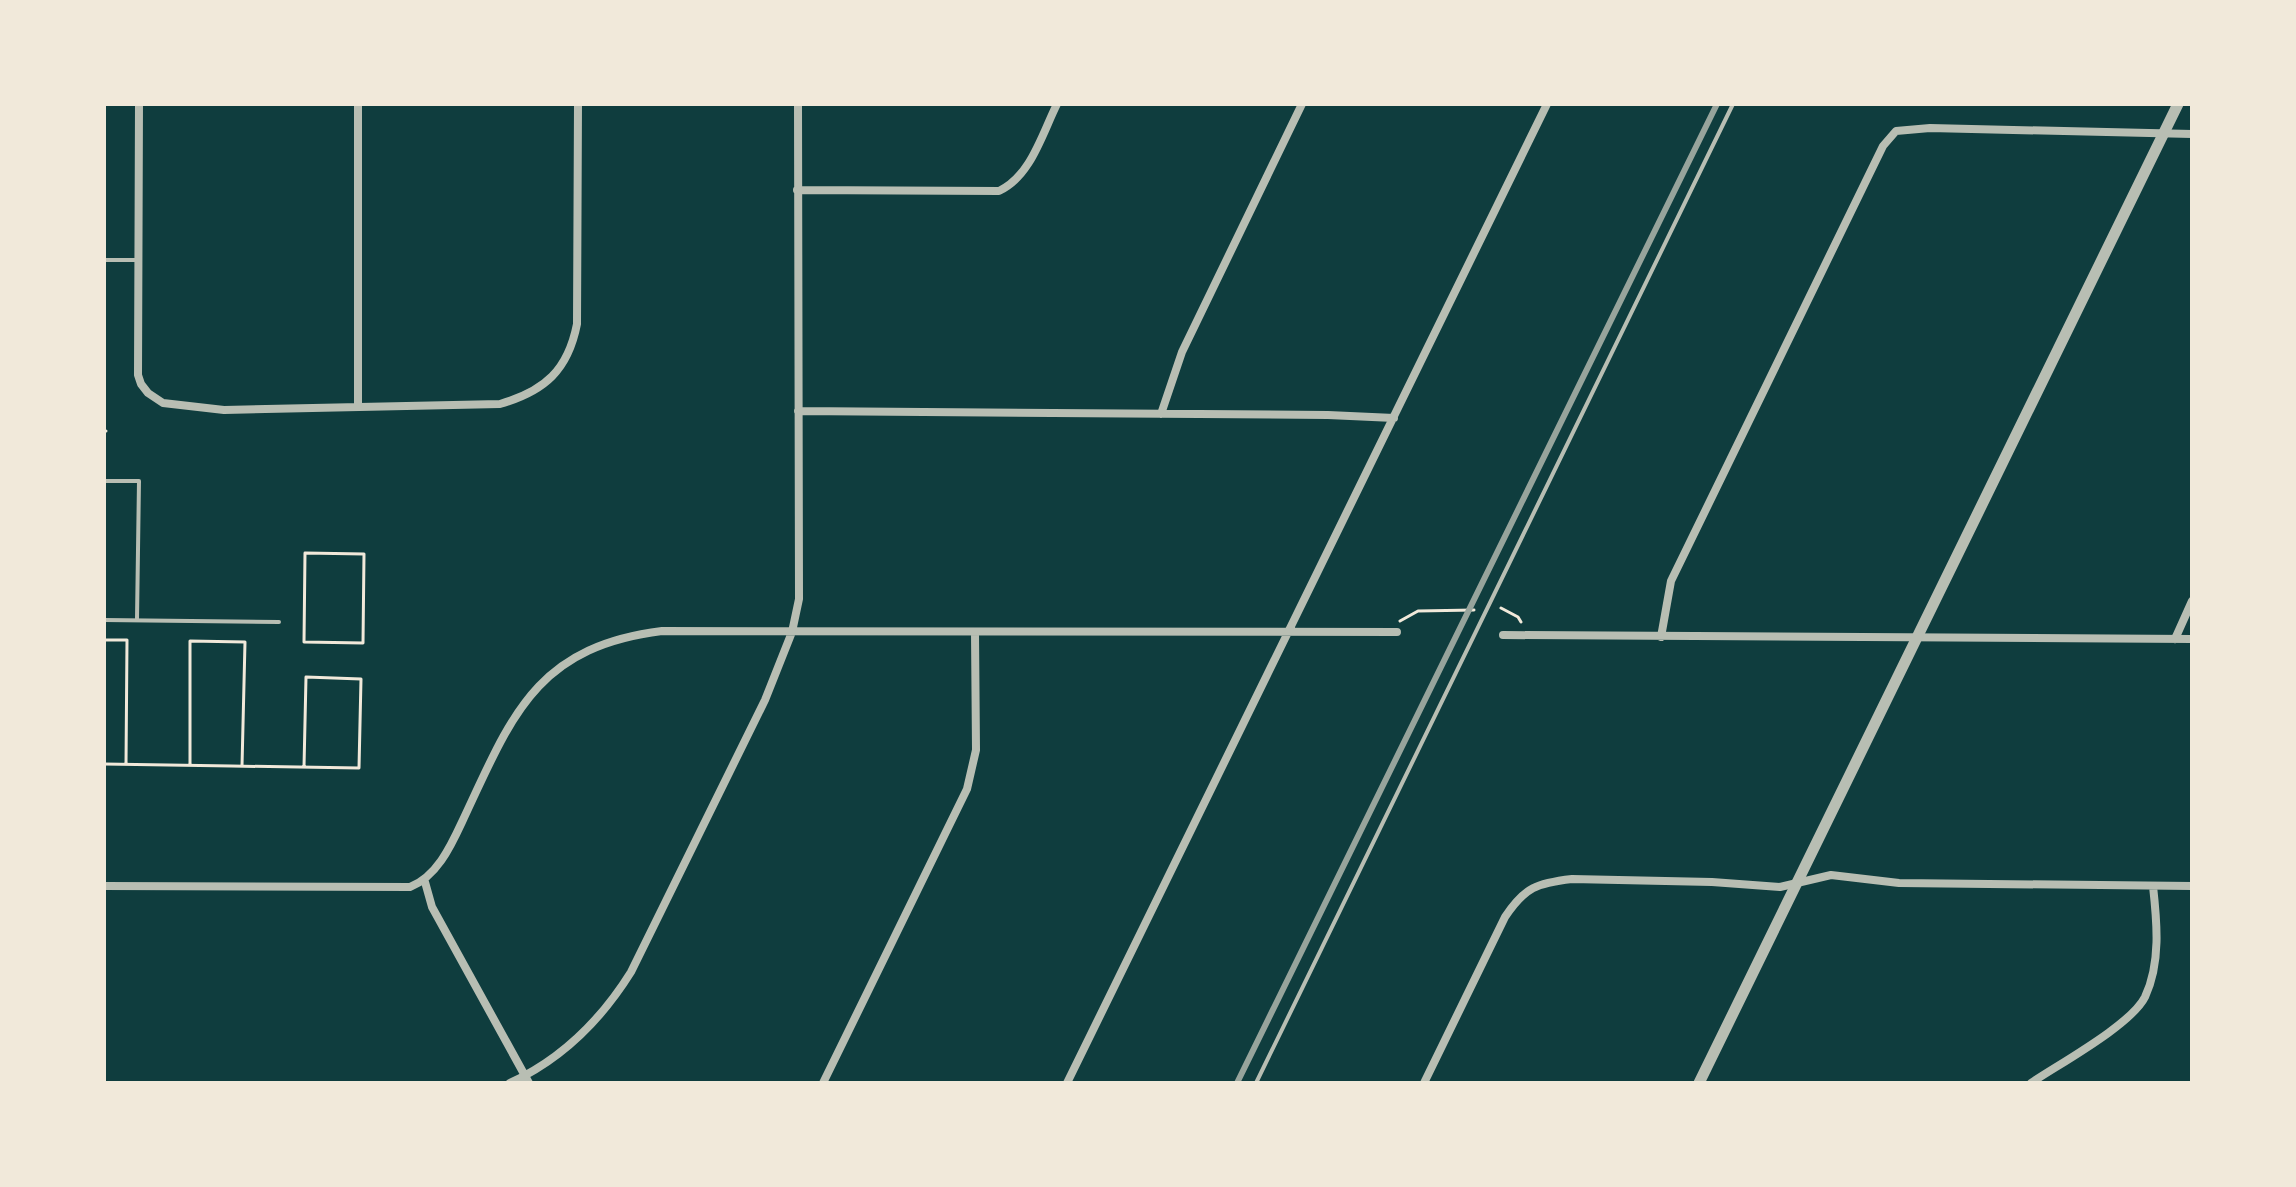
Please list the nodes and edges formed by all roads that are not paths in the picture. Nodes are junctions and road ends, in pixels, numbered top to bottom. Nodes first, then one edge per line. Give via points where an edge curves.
1 (139, 104) edge
2 (358, 104) edge
3 (578, 104) edge
4 (798, 104) edge
5 (1057, 104) edge
6 (1302, 104) edge
7 (1547, 104) edge
8 (1733, 104) edge
9 (2178, 104) edge
10 (2164, 132) junction
11 (2192, 134) edge
12 (797, 190) junction
13 (104, 260) edge
14 (138, 260) junction
15 (358, 406) junction
16 (798, 411) junction
17 (1161, 414) junction
18 (1394, 418) junction
19 (104, 481) edge
20 (2192, 601) edge
21 (104, 620) edge
22 (137, 620) junction
23 (279, 622) dead end
24 (1288, 631) junction
25 (792, 632) junction
26 (1394, 632) road end
27 (975, 633) junction
28 (1503, 635) dead end
29 (1661, 637) junction
30 (1916, 639) junction
31 (2175, 639) junction
32 (2192, 639) edge
33 (425, 882) junction
34 (1796, 884) junction
35 (104, 886) edge
36 (2153, 886) junction
37 (2192, 886) edge
38 (527, 1080) edge
39 (510, 1083) edge
40 (823, 1083) edge
41 (1067, 1083) edge
42 (1256, 1083) edge
43 (1424, 1083) edge
44 (1699, 1083) edge
45 (2031, 1083) edge

1 - 14 street
2 - 15 street
3 - 15 street via 577,324 562,366 537,390 500,404
4 - 12 street
5 - 12 street via 1022,174 999,191
6 - 17 street via 1182,352
7 - 18 street
8 - 42 lane
9 - 10 street
10 - 11 street
10 - 29 street via 1901,129 1883,146 1671,581
10 - 30 street
12 - 16 street
13 - 14 lane
14 - 15 street via 138,375 148,393 163,403 224,410
16 - 17 street
16 - 25 street via 799,599
17 - 18 street
18 - 24 street
19 - 22 lane via 139,481
20 - 31 street
21 - 22 lane
22 - 23 lane
24 - 26 street
24 - 27 street
24 - 41 street
25 - 27 street
25 - 33 street via 630,635 602,643 559,667 523,704 451,845
25 - 38 street via 765,700 631,972 581,1036
27 - 40 street via 976,750 967,789
28 - 29 street
29 - 30 street
30 - 31 street
30 - 34 street
31 - 32 street
33 - 35 street via 410,887
33 - 38 street via 432,907
34 - 36 street via 1831,875 1899,883
34 - 43 street via 1572,879 1532,887 1505,917
34 - 44 street
36 - 37 street
36 - 45 street via 2156,952 2144,999 2122,1022
38 - 39 street

